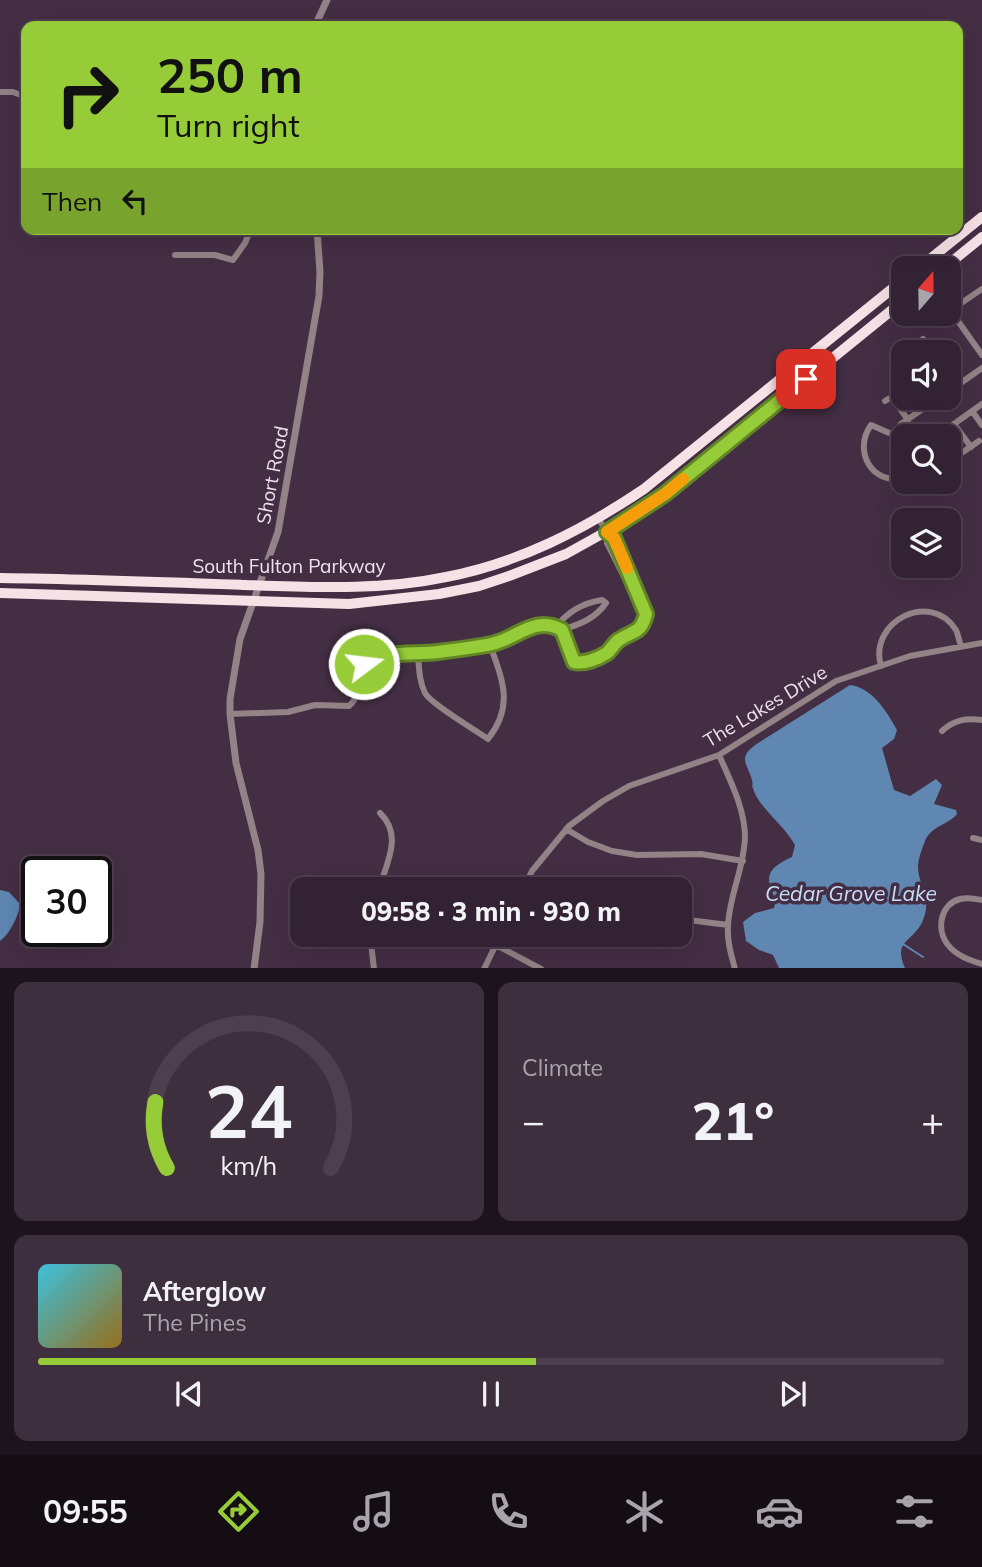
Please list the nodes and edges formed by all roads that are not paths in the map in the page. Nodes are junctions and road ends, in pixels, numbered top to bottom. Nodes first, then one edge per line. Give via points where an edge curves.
1 (327, 0) edge
2 (317, 21) edge
3 (0, 92) edge
4 (21, 95) edge
5 (982, 217) edge
6 (963, 232) edge
7 (248, 235) edge
8 (317, 235) edge
9 (960, 235) edge
10 (982, 237) edge
11 (175, 255) dead end
12 (934, 256) edge
13 (959, 256) edge
14 (982, 289) edge
15 (891, 290) edge
16 (961, 302) edge
17 (891, 311) edge
18 (961, 325) edge
19 (982, 355) edge
20 (982, 368) edge
21 (961, 383) edge
22 (891, 398) edge
23 (885, 401) dead end
24 (982, 404) edge
25 (901, 410) edge
26 (921, 410) edge
27 (972, 411) junction
28 (908, 419) junction
29 (903, 424) edge
30 (954, 424) edge
31 (982, 425) edge
32 (961, 433) edge
33 (891, 434) edge
34 (979, 442) dead end
35 (971, 447) junction
36 (963, 452) dead end
37 (891, 478) edge
38 (599, 520) junction
39 (607, 533) junction
40 (625, 572) junction
41 (0, 578) edge
42 (260, 586) junction
43 (0, 593) edge
44 (255, 600) junction
45 (640, 603) junction
46 (559, 629) junction
47 (982, 643) edge
48 (490, 645) junction
49 (961, 646) junction
50 (418, 654) junction
51 (881, 666) junction
52 (230, 714) junction
53 (982, 720) edge
54 (942, 731) dead end
55 (719, 755) junction
56 (380, 813) dead end
57 (566, 830) junction
58 (973, 838) dead end
59 (982, 840) edge
60 (743, 861) junction
61 (382, 877) edge
62 (529, 877) edge
63 (982, 900) edge
64 (692, 920) edge
65 (728, 925) junction
66 (372, 947) edge
67 (495, 947) edge
68 (500, 947) edge
69 (982, 964) edge
70 (254, 968) edge
71 (374, 968) edge
72 (484, 968) edge
73 (541, 968) edge
74 (736, 968) edge

1 - 2 street
3 - 4 street
5 - 6 highway
7 - 11 street via 233,260
8 - 42 street, Short Road via 316,322 278,532
9 - 12 highway
10 - 13 highway
14 - 16 street
15 - 38 highway, South Fulton Parkway via 704,442
17 - 39 highway, South Fulton Parkway via 665,494
18 - 19 street
20 - 21 street
22 - 23 street
24 - 27 street
25 - 28 street
26 - 28 street
27 - 30 street
27 - 31 street
28 - 29 street
32 - 35 street
33 - 37 street via 871,425 863,452 876,474
34 - 35 street
35 - 36 street
38 - 39 street
38 - 42 highway, South Fulton Parkway via 512,560 445,578 355,587
39 - 40 street via 614,538
39 - 44 highway, South Fulton Parkway via 509,576 439,594 349,604
40 - 45 street
40 - 45 street via 629,599
41 - 42 highway, South Fulton Parkway
42 - 44 street, Short Road
43 - 44 highway, South Fulton Parkway
44 - 52 street, Short Road via 237,653
45 - 46 street via 646,614 635,634 581,663 574,662
46 - 46 street via 583,623 606,603 588,602 572,610
46 - 48 street via 529,626 509,640
47 - 49 street, The Lakes Drive
48 - 50 street
48 - 50 street via 505,702 488,739 434,705 425,694
49 - 51 street, The Lakes Drive
49 - 51 street via 956,631 944,619 912,613 884,632 877,653
50 - 52 street via 369,660 360,669 356,700 349,706
51 - 55 street, The Lakes Drive via 836,681
52 - 70 street, Short Road via 261,874
53 - 54 street via 952,722
55 - 57 street, The Lakes Drive via 629,786
55 - 60 street via 741,811
56 - 61 street via 394,833
57 - 60 street via 612,851 701,854
57 - 62 street, The Lakes Drive
58 - 59 street
60 - 65 street
63 - 69 street via 963,897 951,902 942,915 942,932 948,945
64 - 65 street
65 - 74 street
66 - 71 street
67 - 72 street
68 - 73 street

